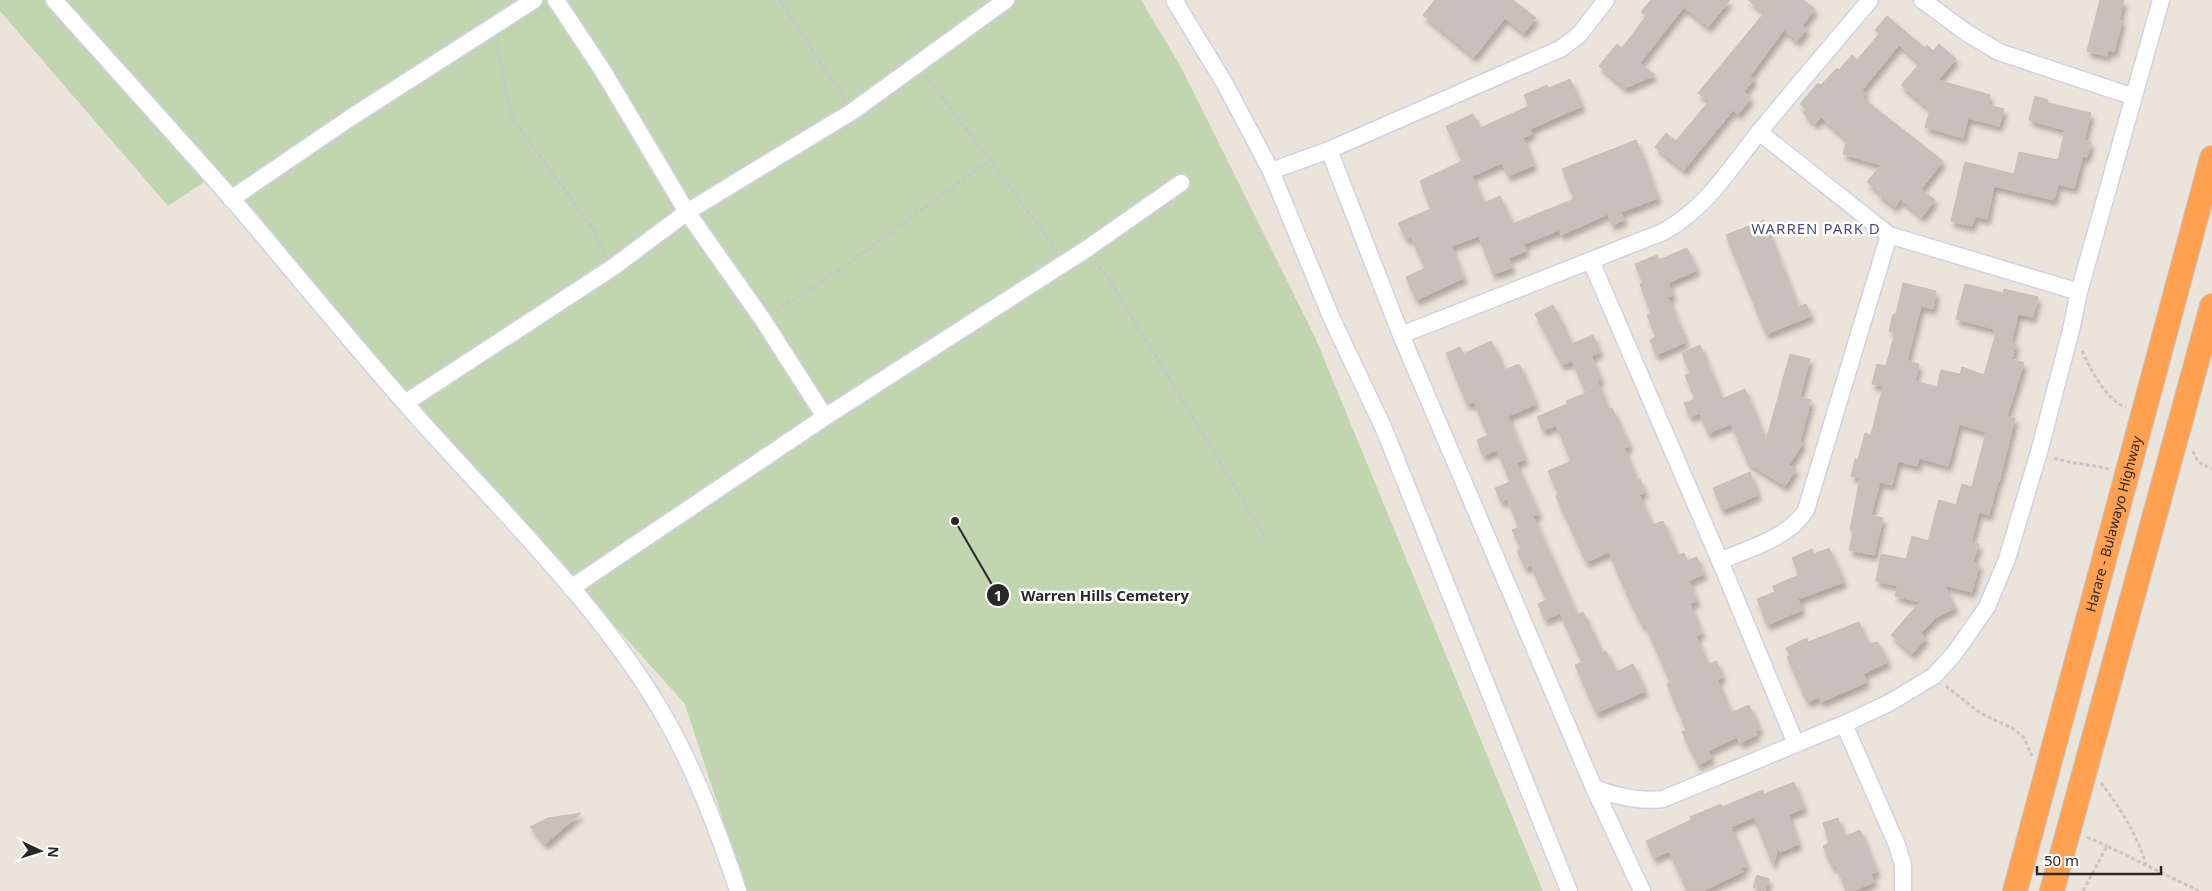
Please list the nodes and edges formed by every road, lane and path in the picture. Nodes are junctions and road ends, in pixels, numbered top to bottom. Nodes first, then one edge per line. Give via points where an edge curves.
1 (54, 0) edge
2 (534, 0) edge
3 (556, 0) edge
4 (779, 0) edge
5 (1006, 0) edge
6 (1174, 0) edge
7 (1606, 0) edge
8 (1870, 0) edge
9 (1922, 0) edge
10 (2161, 0) edge
11 (492, 26) junction
12 (918, 65) junction
13 (2134, 97) junction
14 (853, 111) junction
15 (1759, 132) junction
16 (1329, 150) junction
17 (2212, 158) edge
18 (990, 160) junction
19 (1271, 171) junction
20 (1182, 183) dead end
21 (231, 199) junction
22 (688, 212) junction
23 (1889, 235) junction
24 (1085, 250) junction
25 (1592, 260) junction
26 (1065, 262) junction
27 (612, 268) junction
28 (2079, 292) junction
29 (2212, 306) edge
30 (763, 320) junction
31 (1400, 335) junction
32 (405, 403) junction
33 (825, 417) junction
34 (2039, 452) junction
35 (2127, 474) junction
36 (1265, 536) dead end
37 (1720, 561) junction
38 (571, 588) junction
39 (1934, 676) junction
40 (1844, 724) junction
41 (1796, 744) junction
42 (2087, 766) junction
43 (2043, 784) junction
44 (1594, 788) junction
45 (2146, 865) junction
46 (738, 891) edge
47 (1569, 891) edge
48 (1642, 891) edge
49 (1903, 891) edge
50 (2015, 891) edge
51 (2052, 891) edge
52 (2083, 891) edge
53 (2199, 891) edge

1 - 21 street
2 - 11 street
3 - 22 street
4 - 14 path
5 - 12 street
6 - 19 street via 1225,84
7 - 16 street via 1579,35 1560,49
8 - 15 street
9 - 13 street via 1999,52
10 - 13 street
11 - 21 street
11 - 27 path via 512,118 595,230
12 - 14 street
12 - 18 path
13 - 28 street
14 - 22 street
15 - 23 street
15 - 25 street via 1707,199 1689,216 1664,232
16 - 19 street
16 - 31 street
17 - 35 highway, Harare - Bulawayo Highway
18 - 26 path
18 - 30 path via 842,268
19 - 47 street via 1332,319 1384,429
20 - 24 street
21 - 32 street
22 - 27 street
22 - 30 street
23 - 28 street
23 - 37 street via 1806,510 1789,529
24 - 26 street
24 - 36 path via 1107,276
25 - 31 street
25 - 37 street
26 - 33 street
27 - 32 street
28 - 34 street
29 - 42 highway
30 - 33 street
31 - 44 street
32 - 38 street
33 - 38 street
34 - 35 path via 2069,463 2095,465
34 - 39 street via 2007,559 1987,607
35 - 43 highway, Harare - Bulawayo Highway
37 - 41 street
38 - 46 street via 632,666 667,721 699,781
39 - 40 street
39 - 43 path via 1980,713 2012,728 2024,738
40 - 41 street
40 - 49 street via 1897,845 1903,865
41 - 44 street via 1663,799 1623,798
42 - 45 path via 2126,820 2140,844
42 - 51 highway
43 - 50 highway, Harare - Bulawayo Highway
44 - 48 street
45 - 52 path via 2107,846
45 - 53 path

